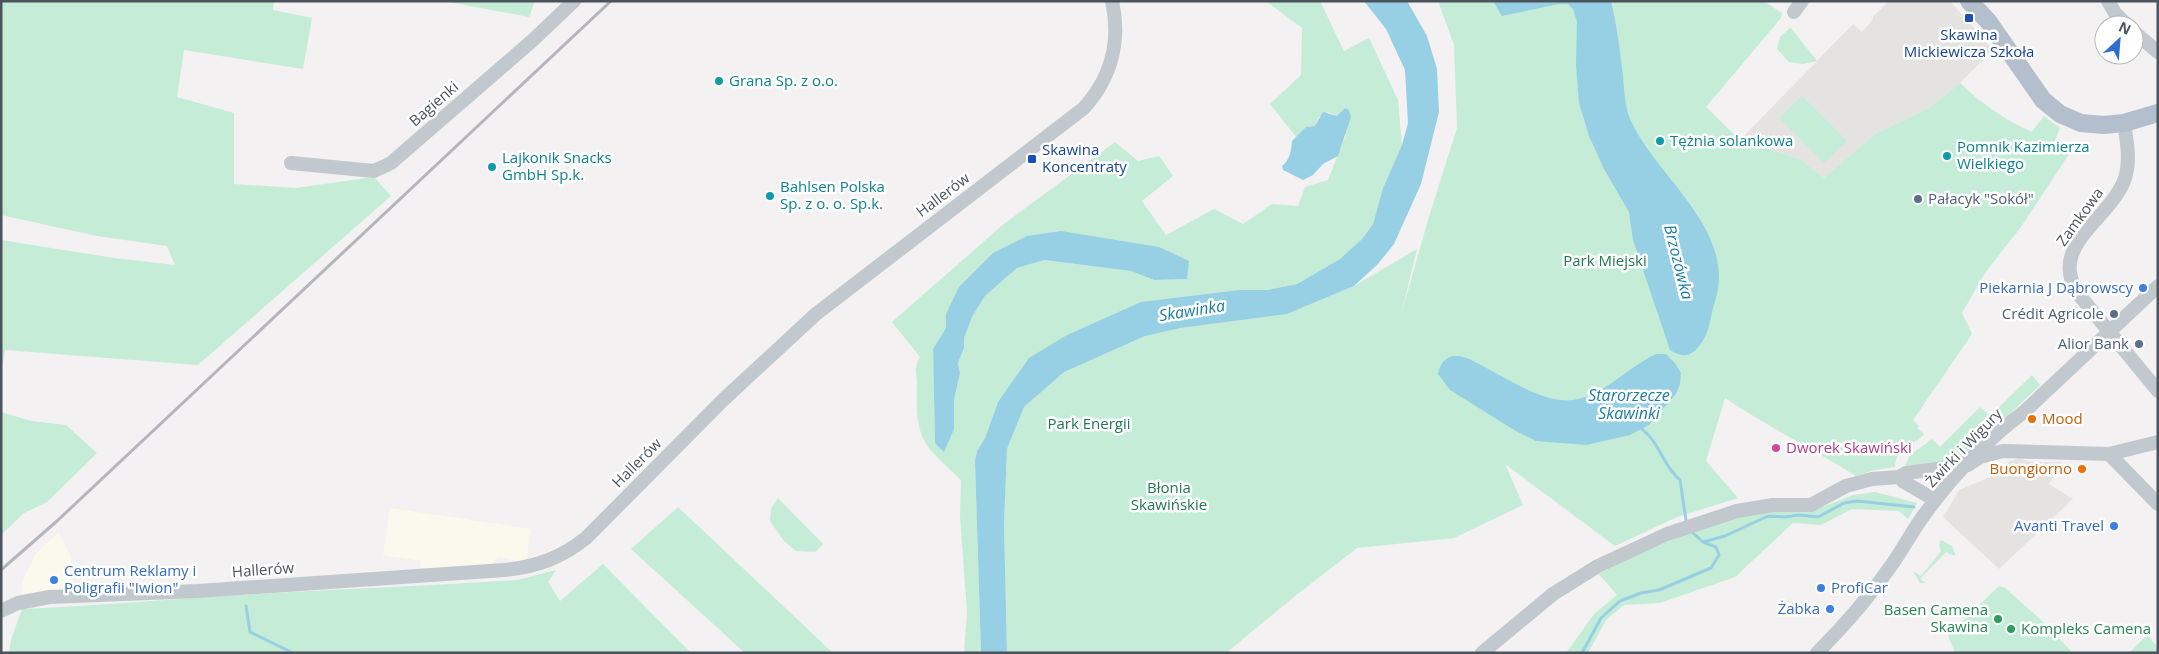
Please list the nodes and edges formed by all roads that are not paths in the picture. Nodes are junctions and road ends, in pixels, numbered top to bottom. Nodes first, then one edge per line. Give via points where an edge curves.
1 (574, 1) edge
2 (1112, 1) edge
3 (1969, 1) edge
4 (2108, 1) edge
5 (2118, 15) edge
6 (2144, 40) edge
7 (2158, 52) edge
8 (2158, 113) edge
9 (2124, 124) junction
10 (291, 163) dead end
11 (2158, 286) edge
12 (2109, 332) junction
13 (2158, 391) edge
14 (2001, 431) junction
15 (2158, 442) edge
16 (2004, 450) junction
17 (2109, 454) junction
18 (1968, 465) junction
19 (1900, 477) junction
20 (1936, 500) junction
21 (2158, 504) edge
22 (1, 611) edge
23 (1482, 653) edge
24 (1817, 653) edge

1 - 10 street, Bagienki via 391,163 374,171
2 - 22 street, Hallerów via 1116,30 1111,61 1098,90 1084,108 816,314 723,400 586,538 562,555 535,565 504,570 198,591 50,597 18,603
3 - 9 main road via 1988,21 2038,94 2054,110 2088,124
4 - 5 street
6 - 7 street
8 - 9 main road
9 - 12 street, Zamkowa via 2128,142 2125,179 2110,204 2076,244 2068,266 2074,288
11 - 12 street, Żwirki i Wigury
12 - 13 street, Zamkowa
12 - 14 street, Żwirki i Wigury
14 - 16 street
14 - 18 street, Żwirki i Wigury
15 - 17 street
16 - 17 street
16 - 18 street via 1980,457
17 - 21 street
18 - 19 street via 1906,473
18 - 20 street, Żwirki i Wigury
19 - 20 street
19 - 23 street via 1872,479 1846,486 1810,505 1773,505 1737,510 1667,534 1598,566 1553,594
20 - 24 street, Żwirki i Wigury via 1881,579

